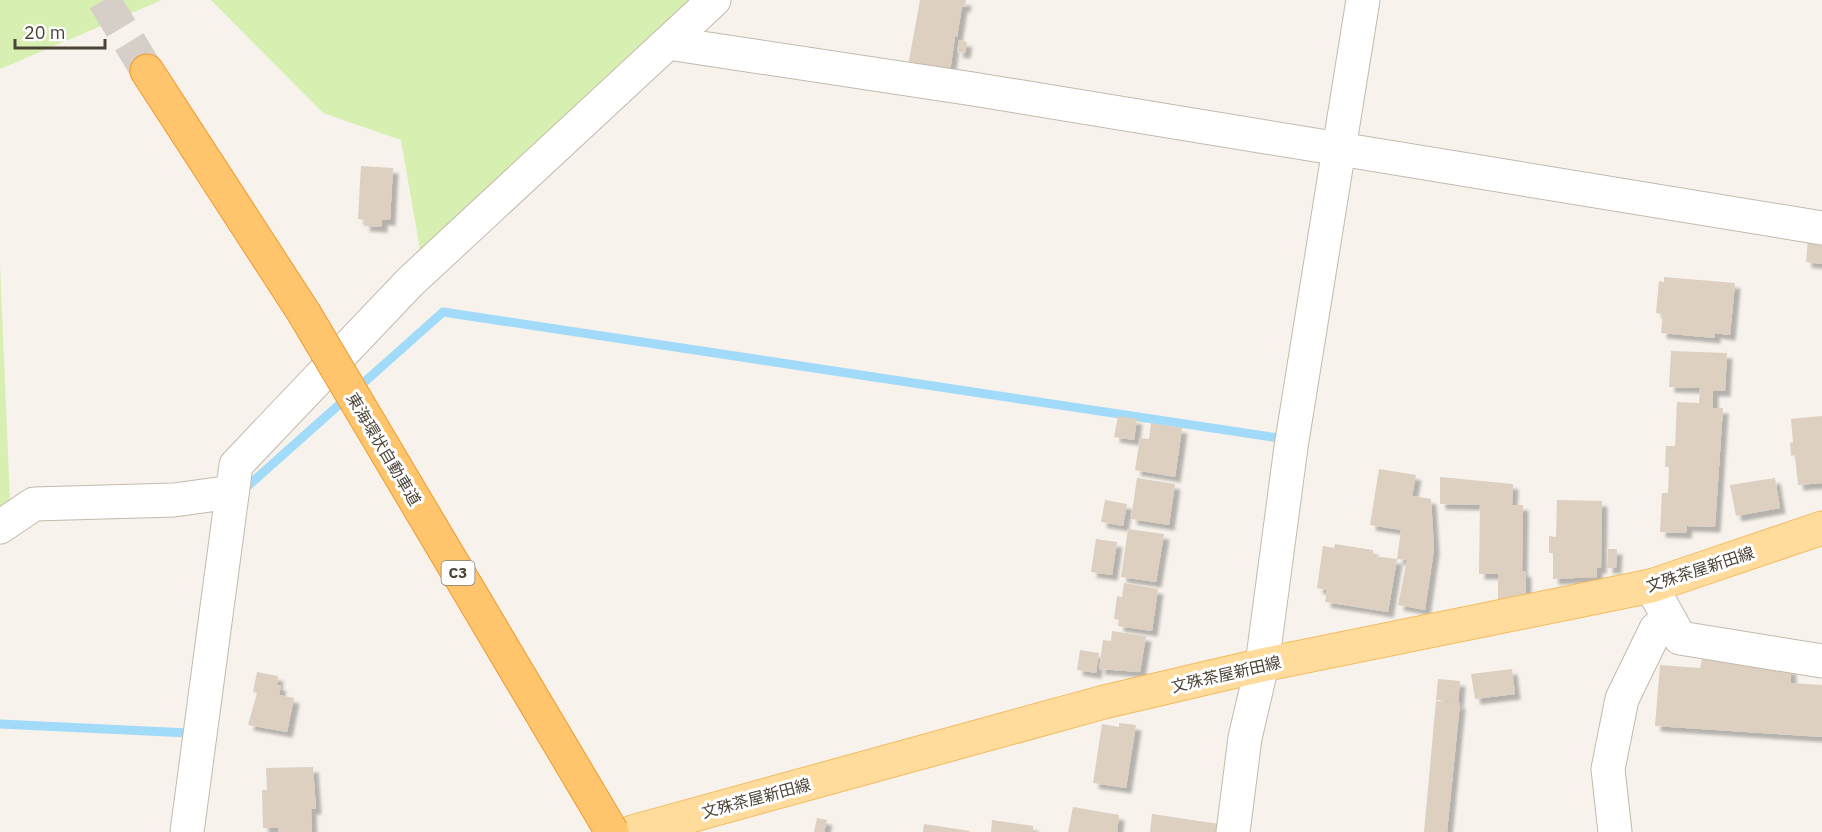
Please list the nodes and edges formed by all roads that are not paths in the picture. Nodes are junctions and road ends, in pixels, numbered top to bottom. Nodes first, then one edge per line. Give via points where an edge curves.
1 (714, 0) edge
2 (1363, 0) edge
3 (668, 43) junction
4 (147, 71) tunnel mouth
5 (1339, 151) junction
6 (1822, 228) edge
7 (232, 492) junction
8 (0, 527) edge
9 (1822, 528) edge
10 (1651, 586) junction
11 (1671, 622) junction
12 (1822, 661) edge
13 (1262, 665) junction
14 (187, 832) edge
15 (612, 832) edge
16 (632, 832) edge
17 (1233, 832) edge
18 (1616, 832) edge

1 - 3 street
2 - 5 street
3 - 5 street via 973,89
3 - 7 street via 410,282 236,465
4 - 15 highway, 東海環状自動車道 / C3, bridge via 304,313
5 - 6 street
5 - 13 street via 1291,447
7 - 8 street via 174,500 34,504
7 - 14 street
9 - 10 main road, 文殊茶屋新田線
10 - 11 street
10 - 13 main road, 文殊茶屋新田線
11 - 12 street via 1680,638
11 - 18 street via 1656,628 1622,699 1608,769
13 - 16 main road, 文殊茶屋新田線 via 1096,704
13 - 17 street via 1245,738

